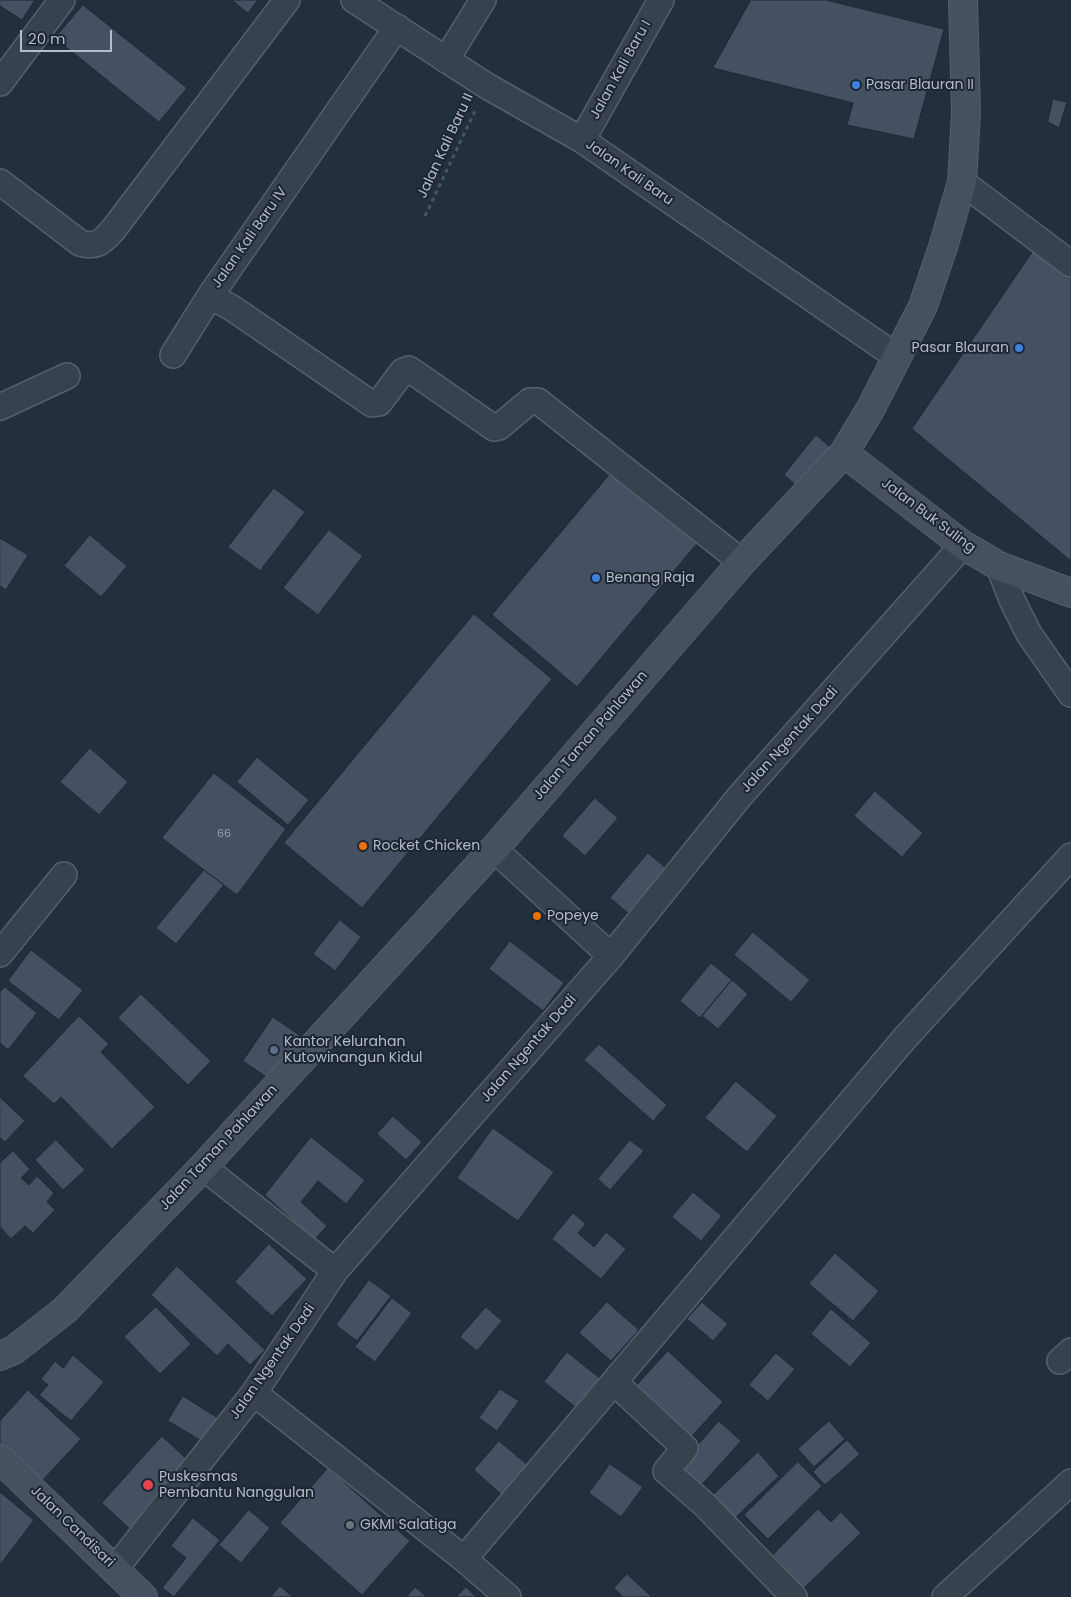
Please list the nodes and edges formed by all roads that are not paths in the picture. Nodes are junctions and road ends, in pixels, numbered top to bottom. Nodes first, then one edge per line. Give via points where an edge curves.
1 (62, 0) edge
2 (287, 0) edge
3 (354, 0) edge
4 (483, 0) edge
5 (661, 0) edge
6 (963, 0) edge
7 (396, 27) junction
8 (446, 60) junction
9 (0, 83) edge
10 (582, 140) junction
11 (0, 182) edge
12 (962, 182) junction
13 (1071, 264) edge
14 (210, 296) junction
15 (173, 355) dead end
16 (897, 357) junction
17 (67, 376) dead end
18 (0, 407) edge
19 (844, 453) junction
20 (963, 545) junction
21 (742, 562) junction
22 (999, 566) junction
23 (1071, 593) edge
24 (1071, 694) edge
25 (494, 849) junction
26 (1071, 856) edge
27 (64, 875) dead end
28 (0, 954) edge
29 (611, 956) junction
30 (203, 1167) junction
31 (335, 1271) junction
32 (0, 1356) edge
33 (614, 1382) junction
34 (254, 1393) junction
35 (0, 1459) edge
36 (1071, 1482) edge
37 (464, 1559) junction
38 (115, 1569) junction
39 (143, 1597) edge
40 (508, 1597) edge
41 (794, 1597) edge
42 (945, 1597) edge

1 - 9 street
2 - 11 street via 113,230 97,245 80,243
3 - 7 street, Jalan Kali Baru
4 - 8 street
5 - 10 street, Jalan Kali Baru I
6 - 12 street, Jalan Taman Pahlawan via 966,113
7 - 8 street, Jalan Kali Baru
7 - 14 street, Jalan Kali Baru IV
8 - 10 street, Jalan Kali Baru
10 - 16 street, Jalan Kali Baru
12 - 13 street
12 - 16 street, Jalan Taman Pahlawan via 923,306
14 - 15 street
14 - 21 street, Jalan Kali Baru IV via 372,404 379,403 403,371 409,369 494,428 504,424 530,400 538,402
16 - 19 street, Jalan Taman Pahlawan
17 - 18 street
19 - 20 street, Jalan Buk Suling
19 - 21 street, Jalan Taman Pahlawan
20 - 22 street, Jalan Buk Suling
20 - 29 street, Jalan Ngentak Dadi via 740,796
21 - 25 street, Jalan Taman Pahlawan
22 - 23 street, Jalan Buk Suling
22 - 24 street via 1029,634
25 - 29 street
25 - 30 street, Jalan Taman Pahlawan
26 - 33 street via 905,1038
27 - 28 street
29 - 31 street, Jalan Ngentak Dadi
30 - 31 street
30 - 32 street, Jalan Taman Pahlawan via 65,1310 14,1350
31 - 34 street, Jalan Ngentak Dadi
33 - 37 street
33 - 41 street via 685,1448 666,1471 705,1505
34 - 37 street
34 - 38 street, Jalan Ngentak Dadi
35 - 38 street, Jalan Candisari
36 - 42 street
37 - 40 street
38 - 39 street, Jalan Candisari

